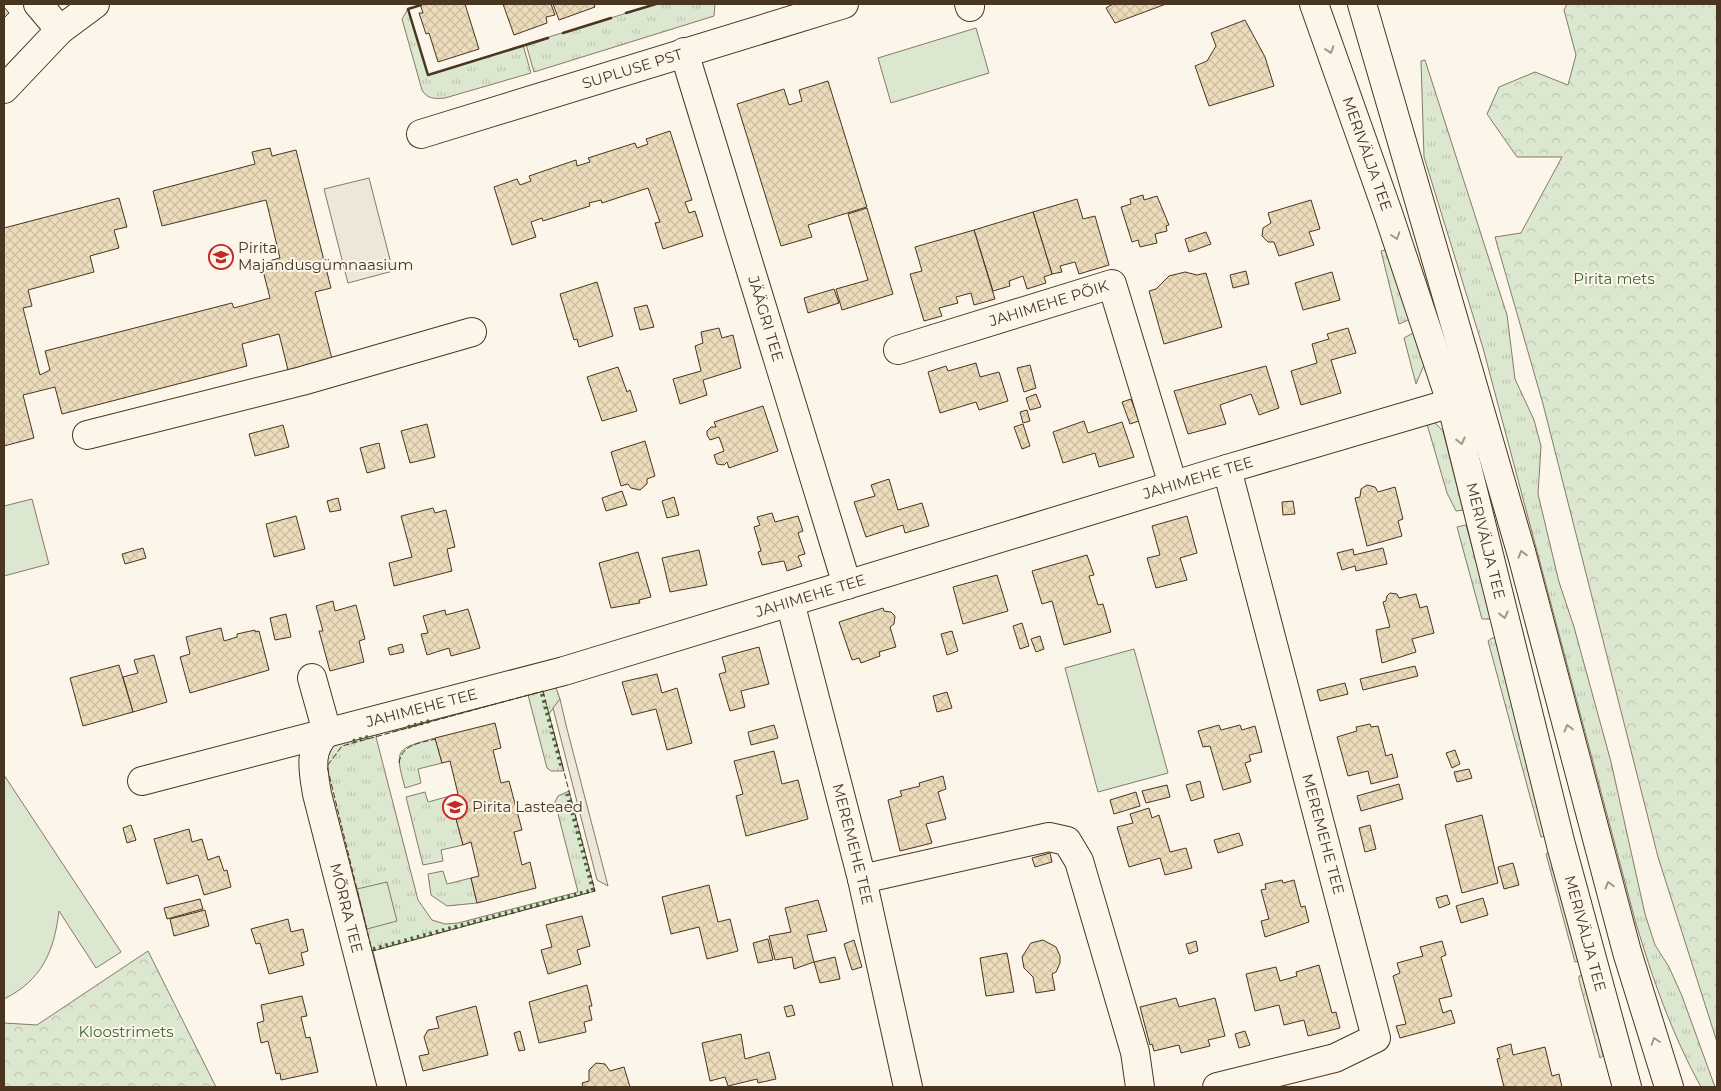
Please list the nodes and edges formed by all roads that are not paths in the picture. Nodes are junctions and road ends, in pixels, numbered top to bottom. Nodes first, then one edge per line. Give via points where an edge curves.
1 (38, 4) edge
2 (94, 4) edge
3 (843, 4) edge
4 (1314, 4) edge
5 (1362, 4) edge
6 (60, 30) junction
7 (684, 52) junction
8 (4, 89) edge
9 (421, 134) dead end
10 (472, 332) dead end
11 (898, 350) dead end
12 (1464, 399) junction
13 (87, 436) dead end
14 (1227, 469) junction
15 (1174, 485) junction
16 (847, 585) junction
17 (790, 602) junction
18 (312, 678) dead end
19 (327, 732) junction
20 (142, 781) dead end
21 (862, 879) junction
22 (392, 1087) edge
23 (908, 1087) edge
24 (1140, 1087) edge
25 (1217, 1087) edge
26 (1627, 1087) edge
27 (1670, 1087) edge

1 - 6 street
2 - 6 street
3 - 7 street, SUPLUSE PST
4 -> 12 street, MERIVÄLJA TEE via 1388,213
5 - 12 street, MERIVÄLJA TEE
6 - 8 street
7 - 9 street, SUPLUSE PST
7 - 16 street, JÄÄGRI TEE
10 - 13 street via 302,382
11 - 15 street, JAHIMEHE PÕIK via 1112,284
12 - 14 street, JAHIMEHE TEE
12 -> 26 street, MERIVÄLJA TEE via 1561,845
27 -> 12 street, MERIVÄLJA TEE via 1626,952 1522,554
14 - 15 street, JAHIMEHE TEE
14 - 25 street, MEREMEHE TEE via 1376,1038 1335,1058
15 - 16 street, JAHIMEHE TEE
16 - 17 street, JAHIMEHE TEE
17 - 19 street, JAHIMEHE TEE via 564,671
17 - 21 street, MEREMEHE TEE
18 - 19 street
19 - 20 street, JAHIMEHE TEE
19 - 22 street, MÕRRA TEE via 320,739 313,757 317,794
21 - 23 street, MEREMEHE TEE
21 - 24 street via 1048,837 1067,841 1082,870 1135,1052

